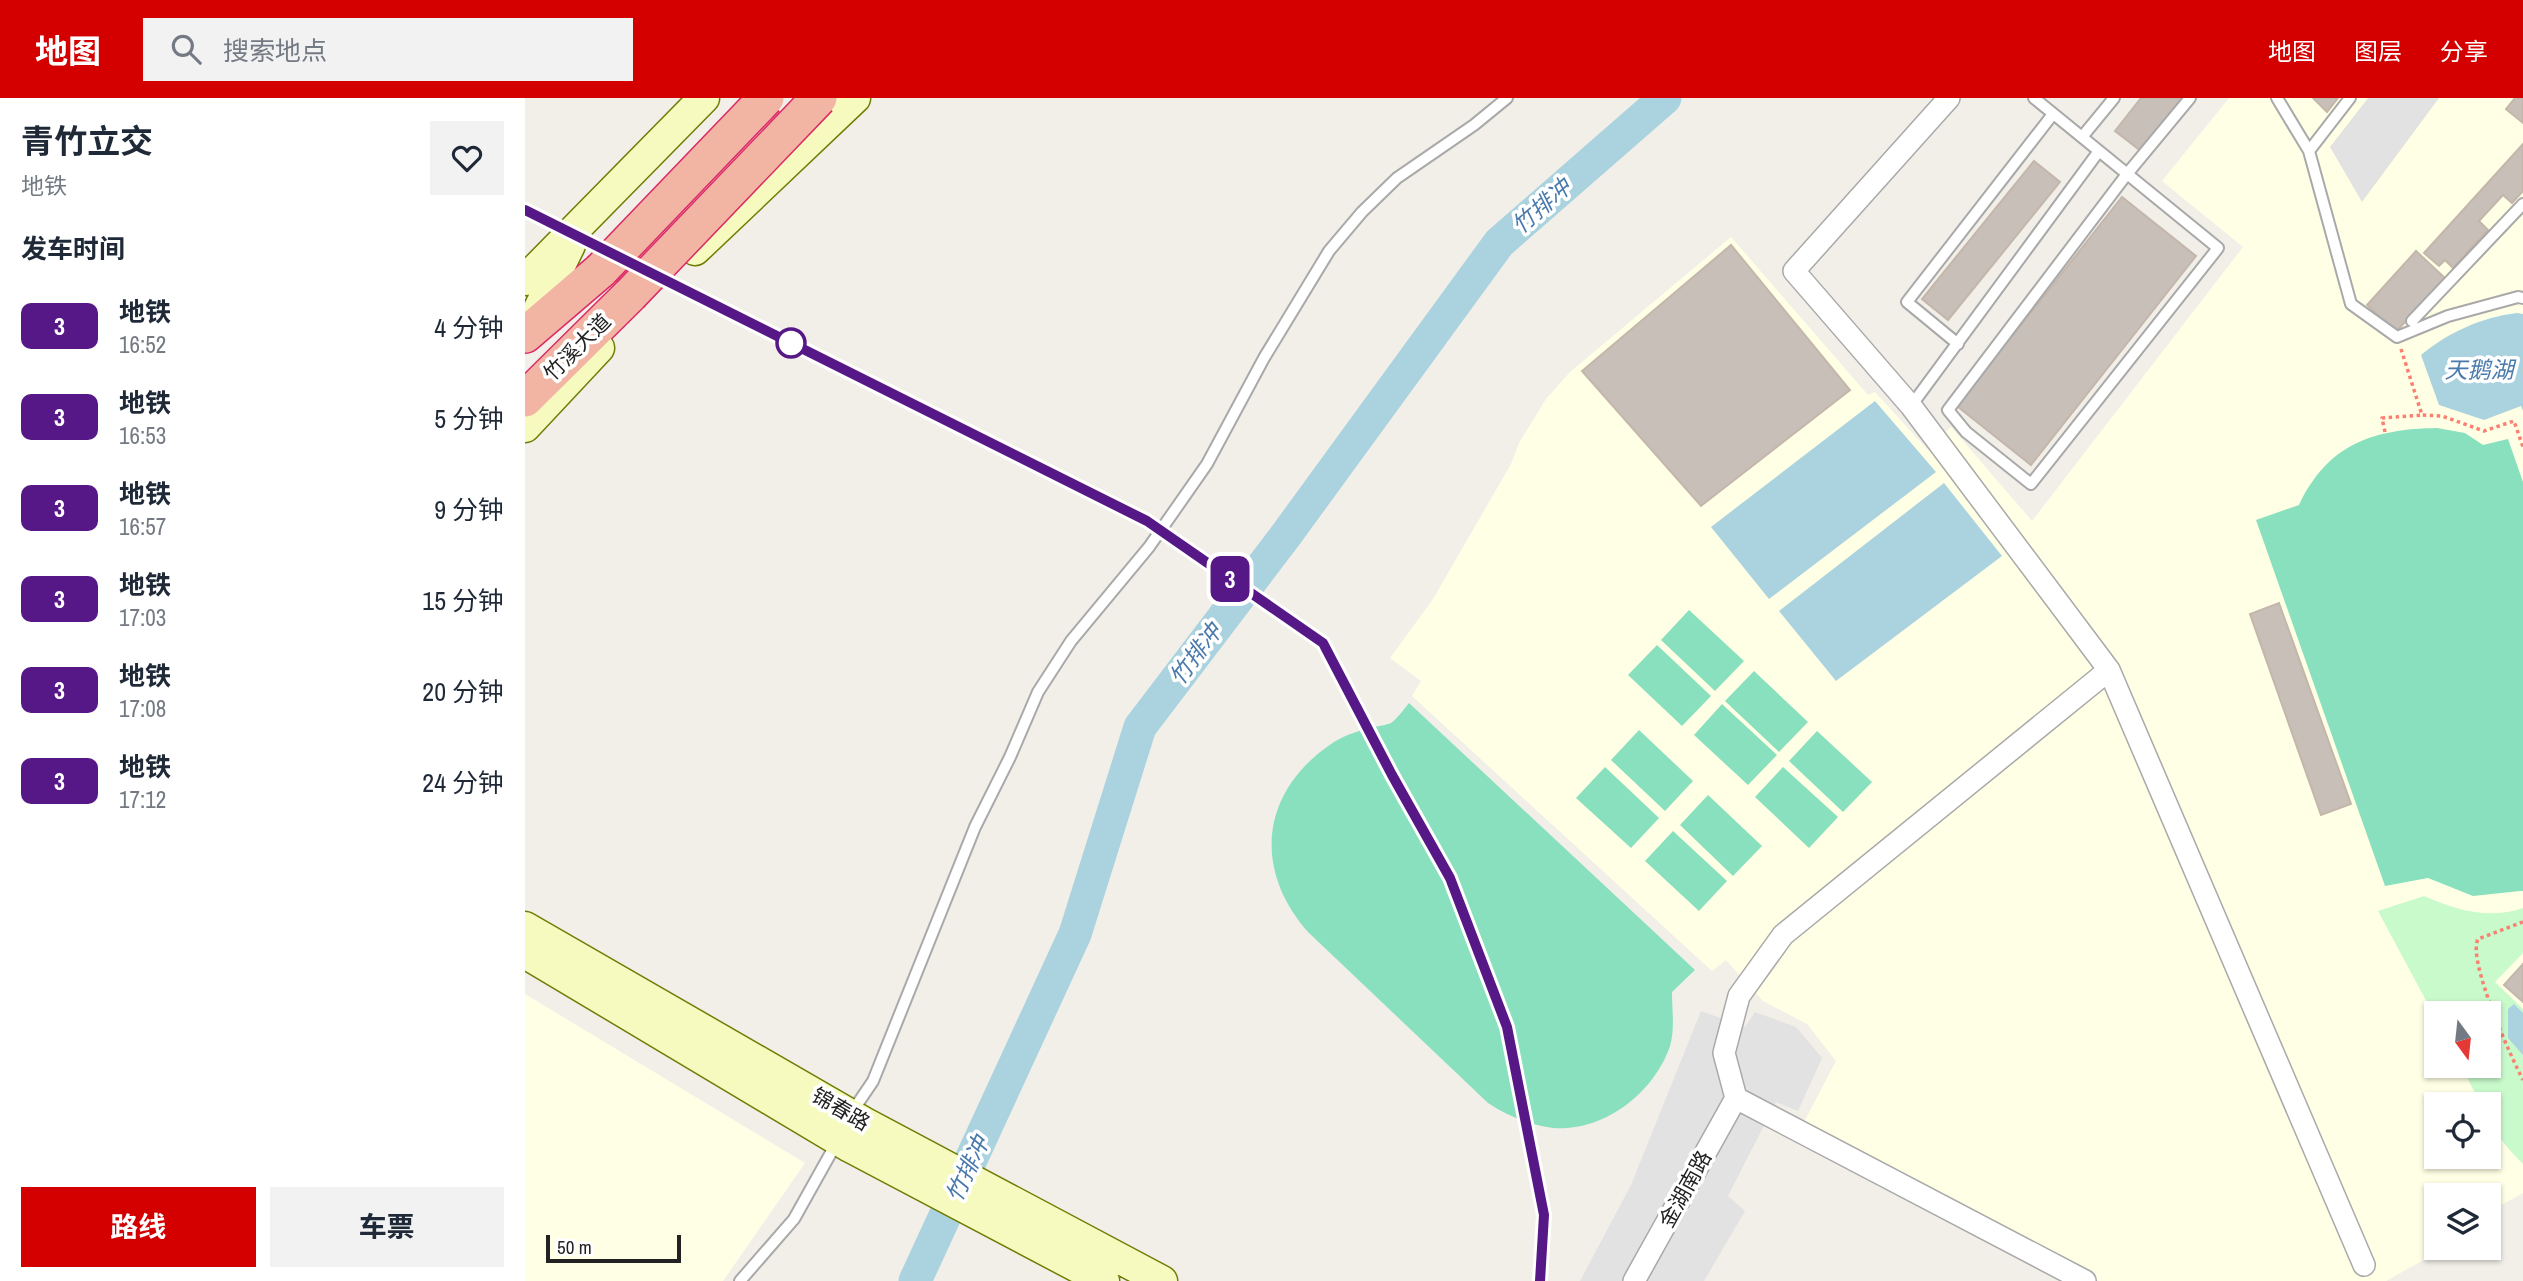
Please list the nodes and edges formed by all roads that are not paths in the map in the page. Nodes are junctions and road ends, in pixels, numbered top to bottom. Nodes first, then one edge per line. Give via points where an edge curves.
1 (704, 98) edge
2 (767, 98) edge
3 (819, 98) edge
4 (855, 98) edge
5 (1507, 98) edge
6 (1949, 98) edge
7 (2033, 98) edge
8 (2114, 98) edge
9 (2190, 98) edge
10 (2277, 98) edge
11 (2350, 98) edge
12 (2053, 114) junction
13 (2082, 137) junction
14 (2099, 151) junction
15 (2309, 151) junction
16 (2127, 174) junction
17 (2523, 204) edge
18 (579, 226) junction
19 (525, 280) edge
20 (643, 291) junction
21 (2523, 298) edge
22 (2412, 321) dead end
23 (526, 334) edge
24 (1958, 344) junction
25 (1911, 407) junction
26 (525, 408) edge
27 (2109, 670) junction
28 (525, 926) edge
29 (525, 953) edge
30 (1736, 1098) junction
31 (851, 1131) junction
32 (2364, 1265) dead end
33 (1095, 1266) edge
34 (740, 1281) edge
35 (1162, 1281) edge
36 (1634, 1281) edge
37 (2085, 1281) edge

1 - 18 main road
2 - 23 highway, 竹溪大道, bridge via 601,270
3 - 20 highway, 竹溪大道, bridge
4 - 20 main road
5 - 31 lane via 1397,178 1329,251 1207,464 1038,692 975,827
6 - 25 street via 1794,271
7 - 12 lane
8 - 13 lane
9 - 16 lane
10 - 15 lane
11 - 15 lane
12 - 13 lane
12 - 24 lane via 1906,302
13 - 14 lane
14 - 16 lane
14 - 24 lane
15 - 21 lane via 2351,304 2397,337 2448,316
16 - 16 lane via 2218,248 2031,484 1966,432 1948,410
17 - 22 lane
18 - 19 main road
18 - 23 main road
20 - 26 highway, 竹溪大道
24 - 25 lane
25 - 27 street
27 - 30 street via 1783,935 1739,996 1724,1053
27 - 32 street
28 - 31 main road, 锦春路
29 - 31 main road, 锦春路
30 - 36 street, 金湖南路
30 - 37 street
31 - 33 main road, 锦春路
31 - 34 lane via 794,1219
33 - 35 main road, 锦春路

